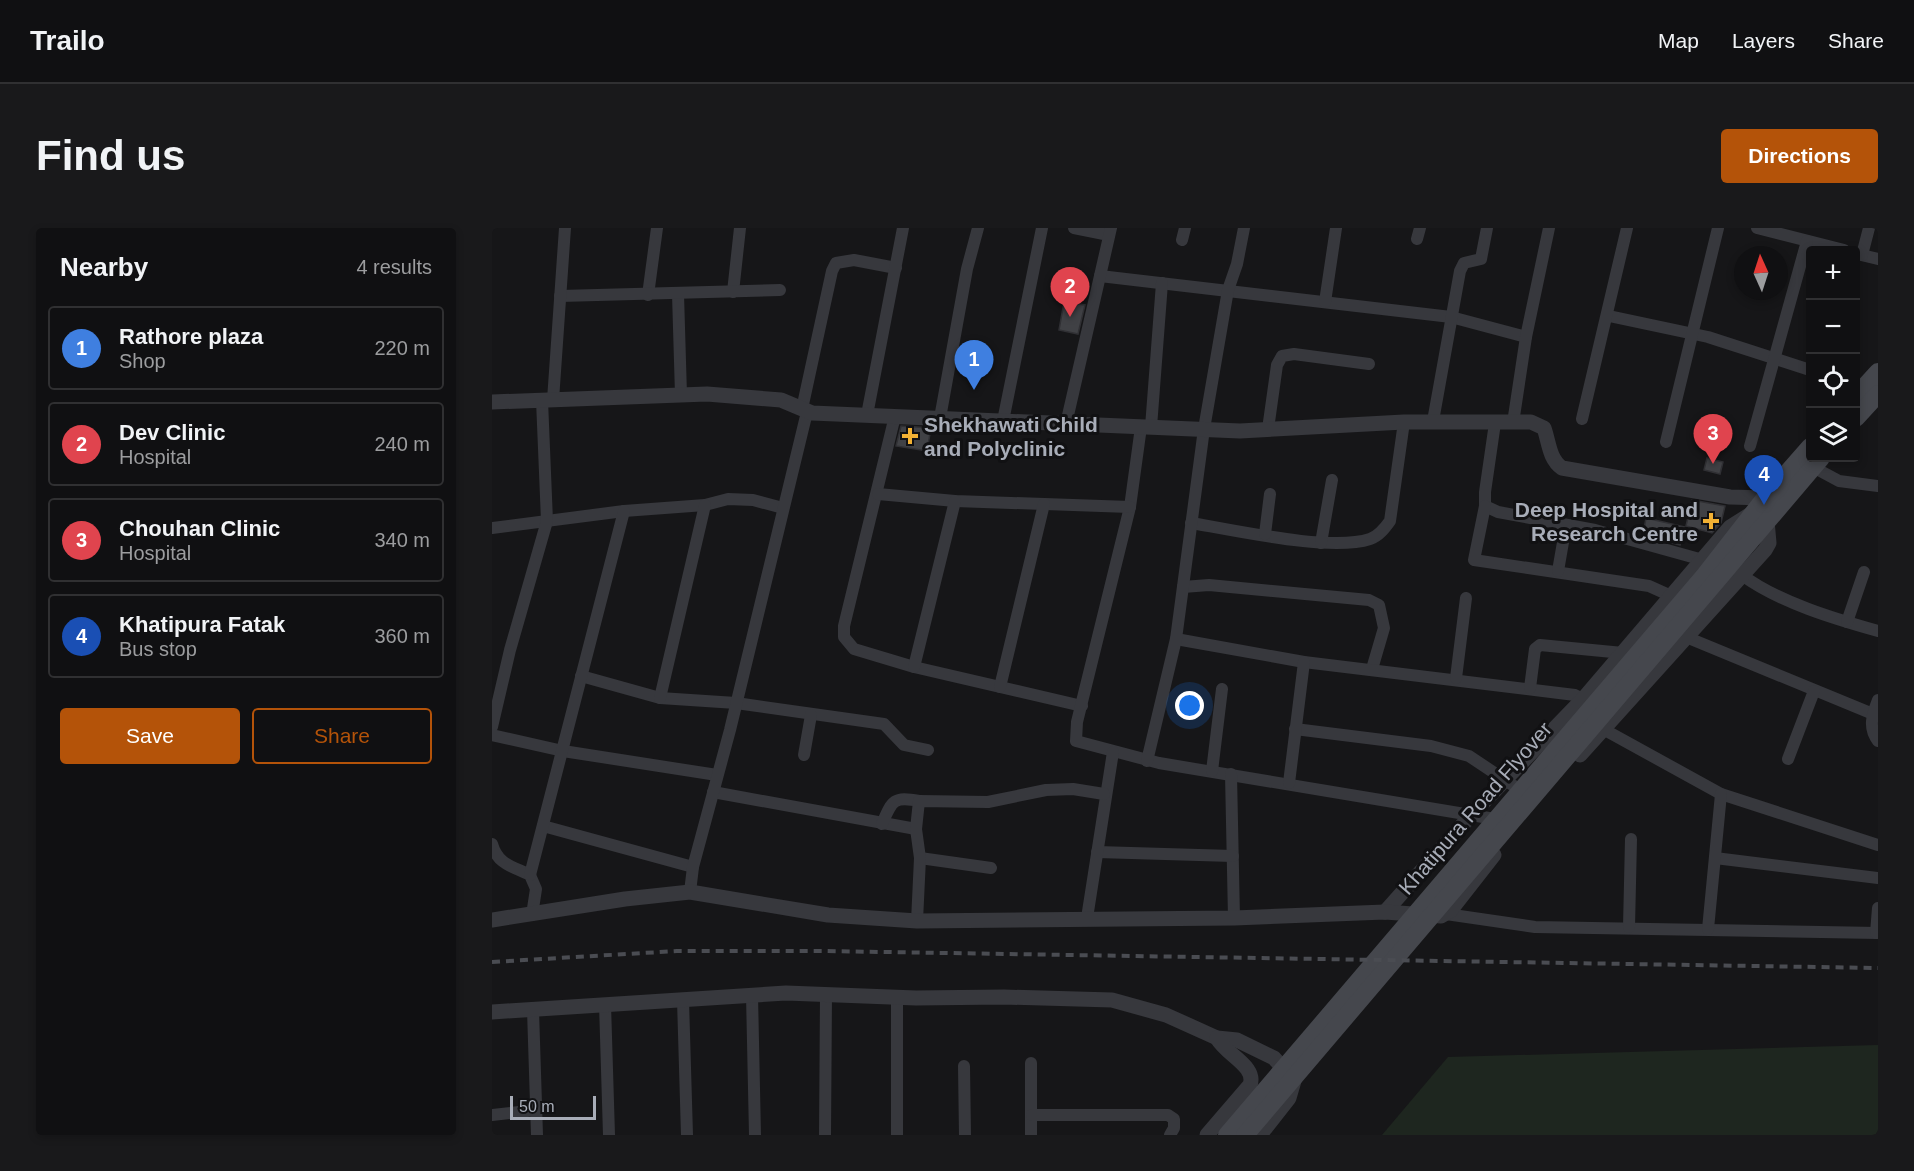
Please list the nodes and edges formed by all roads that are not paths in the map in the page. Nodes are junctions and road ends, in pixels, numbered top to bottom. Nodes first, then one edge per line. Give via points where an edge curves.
1 (565, 228) edge
2 (657, 228) edge
3 (740, 228) edge
4 (903, 228) edge
5 (978, 228) edge
6 (1042, 228) edge
7 (1074, 228) edge
8 (1244, 228) edge
9 (1336, 228) edge
10 (1487, 228) edge
11 (1549, 228) edge
12 (1627, 228) edge
13 (1718, 228) edge
14 (1756, 228) edge
15 (1869, 228) edge
16 (1110, 232) edge
17 (1791, 232) edge
18 (1807, 241) junction
19 (1828, 246) edge
20 (1860, 251) edge
21 (1860, 254) edge
22 (1878, 259) edge
23 (896, 268) junction
24 (1100, 276) junction
25 (1161, 283) junction
26 (780, 290) dead end
27 (1228, 290) junction
28 (733, 292) junction
29 (678, 294) junction
30 (648, 295) junction
31 (560, 296) junction
32 (1324, 302) junction
33 (1609, 316) junction
34 (1451, 317) junction
35 (1691, 333) junction
36 (1526, 337) junction
37 (1773, 358) junction
38 (1369, 364) dead end
39 (1806, 369) edge
40 (1878, 372) edge
41 (681, 395) junction
42 (1864, 395) edge
43 (547, 400) junction
44 (492, 402) edge
45 (804, 410) junction
46 (867, 415) junction
47 (895, 416) junction
48 (940, 418) junction
49 (1582, 419) dead end
50 (1003, 421) junction
51 (1433, 421) junction
52 (1404, 422) junction
53 (1495, 423) junction
54 (1513, 423) junction
55 (1066, 424) junction
56 (1146, 427) junction
57 (1204, 429) junction
58 (1268, 429) junction
59 (1666, 442) dead end
60 (1750, 446) dead end
61 (1806, 452) edge
62 (1817, 462) edge
63 (1332, 480) dead end
64 (1878, 486) edge
65 (878, 494) junction
66 (1270, 494) dead end
67 (955, 501) junction
68 (1044, 504) junction
69 (705, 505) junction
70 (1485, 506) junction
71 (1130, 507) junction
72 (783, 508) junction
73 (624, 511) junction
74 (1758, 518) junction
75 (547, 521) junction
76 (1191, 523) junction
77 (1566, 525) junction
78 (492, 528) edge
79 (1265, 534) junction
80 (1321, 543) junction
81 (1703, 560) junction
82 (1558, 571) junction
83 (1864, 572) dead end
84 (1742, 575) junction
85 (1183, 587) junction
86 (1670, 595) junction
87 (1466, 598) dead end
88 (1847, 622) junction
89 (1878, 632) edge
90 (1686, 638) junction
91 (1176, 639) junction
92 (1623, 653) junction
93 (1304, 662) junction
94 (914, 667) junction
95 (1372, 669) junction
96 (581, 676) junction
97 (1456, 678) junction
98 (1000, 687) junction
99 (1222, 688) dead end
100 (1530, 688) junction
101 (1814, 691) junction
102 (660, 698) junction
103 (1583, 699) junction
104 (1878, 700) edge
105 (736, 703) junction
106 (1082, 706) junction
107 (1873, 714) junction
108 (811, 715) junction
109 (492, 722) edge
110 (1295, 729) junction
111 (1603, 729) junction
112 (492, 735) edge
113 (1878, 741) edge
114 (928, 750) dead end
115 (562, 751) junction
116 (1113, 752) junction
117 (804, 755) dead end
118 (1788, 759) dead end
119 (1147, 760) junction
120 (1212, 771) junction
121 (717, 774) junction
122 (1231, 774) junction
123 (1507, 780) junction
124 (1289, 783) junction
125 (713, 792) junction
126 (1104, 794) junction
127 (1721, 794) junction
128 (919, 801) junction
129 (1538, 802) junction
130 (1473, 813) junction
131 (882, 824) junction
132 (1518, 824) junction
133 (543, 826) junction
134 (916, 830) junction
135 (1631, 839) dead end
136 (492, 844) edge
137 (1878, 844) edge
138 (1096, 852) junction
139 (1233, 856) junction
140 (920, 858) junction
141 (1715, 858) junction
142 (693, 867) junction
143 (991, 868) dead end
144 (530, 875) junction
145 (1878, 878) edge
146 (690, 892) junction
147 (1878, 908) edge
148 (1385, 912) junction
149 (1446, 914) junction
150 (532, 915) junction
151 (1088, 918) junction
152 (1234, 918) junction
153 (492, 920) edge
154 (917, 921) junction
155 (1629, 927) junction
156 (1708, 929) junction
157 (1877, 933) edge
158 (826, 994) junction
159 (752, 995) junction
160 (897, 997) junction
161 (683, 1000) junction
162 (605, 1004) junction
163 (533, 1010) junction
164 (492, 1012) edge
165 (1217, 1038) junction
166 (1031, 1063) dead end
167 (964, 1066) dead end
168 (536, 1110) junction
169 (492, 1115) edge
170 (1032, 1115) junction
171 (537, 1135) edge
172 (609, 1135) edge
173 (687, 1135) edge
174 (755, 1135) edge
175 (825, 1135) edge
176 (897, 1135) edge
177 (965, 1135) edge
178 (1031, 1135) edge
179 (1170, 1135) edge
180 (1207, 1135) edge
181 (1227, 1135) edge
182 (1245, 1135) edge
183 (1260, 1135) edge

1 - 31 street
2 - 30 street
3 - 28 street
4 - 23 street
5 - 48 street
6 - 50 street
7 - 16 street
8 - 27 street
9 - 32 street
10 - 34 street via 1481,259 1464,263 1460,271
11 - 36 street
12 - 33 street
13 - 35 street
14 - 17 street
15 - 20 street
16 - 24 street
17 - 18 street
18 - 19 street
18 - 37 street
21 - 22 street
23 - 45 street via 854,260 836,263
23 - 46 street
24 - 25 street
24 - 55 street
25 - 27 street
25 - 56 street
26 - 28 street
27 - 32 street
27 - 57 street
28 - 29 street
29 - 30 street
29 - 41 street
30 - 31 street
31 - 43 street
32 - 34 street
33 - 35 street
33 - 49 street
34 - 36 street
34 - 51 street
35 - 37 street
35 - 59 street
36 - 54 street
37 - 39 street
37 - 60 street
38 - 58 street via 1294,354 1282,356 1277,365
40 - 42 main road
41 - 43 street
41 - 45 street via 765,398
43 - 44 street
43 - 75 street
45 - 46 street
45 - 72 street
46 - 47 street
47 - 48 street
47 - 65 street
48 - 50 street
50 - 55 street
51 - 52 street
51 - 53 street
52 - 58 street
52 - 80 street via 1390,521 1370,539
53 - 54 street
53 - 70 street
54 - 74 street via 1532,422 1544,428 1556,463 1562,468 1730,497
55 - 56 street
56 - 57 street
56 - 71 street
57 - 58 street
57 - 76 street
61 - 74 main road
62 - 64 street via 1839,481
62 - 74 main road
63 - 80 street
65 - 67 street
65 - 94 street via 844,637 854,649
66 - 79 street
67 - 68 street
67 - 94 street
68 - 71 street
68 - 98 street
69 - 72 street via 728,499 753,500
69 - 73 street
69 - 102 street
70 - 77 street
70 - 82 street via 1474,560
71 - 106 street
72 - 105 street
73 - 75 street
73 - 96 street
74 - 81 street via 1730,527
74 - 84 street via 1769,543
74 - 181 main road, Khatipura Road Flyover
74 - 182 main road, Khatipura Road Flyover
75 - 78 street
75 - 109 street
76 - 79 street
76 - 85 street
77 - 81 street
77 - 82 street
79 - 80 street
81 - 86 street
82 - 86 street via 1649,586
83 - 88 street
84 - 88 street via 1760,588
84 - 90 street
85 - 91 street
85 - 95 street via 1209,585 1369,600 1379,605 1384,628
86 - 92 street
87 - 97 street
88 - 89 street
90 - 101 street
90 - 111 street
91 - 93 street
91 - 119 street
92 - 100 street via 1540,645 1535,649
92 - 103 street
93 - 95 street
93 - 110 street
94 - 98 street
95 - 97 street
96 - 102 street
96 - 115 street
97 - 100 street
98 - 106 street
99 - 120 street
100 - 103 street
101 - 107 street
101 - 118 street
102 - 105 street
103 - 123 street
104 - 107 street
105 - 108 street
105 - 121 street
106 - 116 street via 1076,741
107 - 113 street via 1872,730
108 - 114 street via 884,724 904,745
108 - 117 street
110 - 123 street via 1431,746 1469,756
110 - 124 street
111 - 127 street
111 - 129 street
112 - 115 street
115 - 121 street
115 - 133 street
116 - 119 street
116 - 126 street
119 - 120 street
120 - 122 street
121 - 125 street
122 - 124 street
122 - 139 street
123 - 129 street
123 - 130 street
124 - 130 street via 1340,795
125 - 131 street
125 - 142 street
126 - 128 street via 1046,790 988,802
126 - 138 street
127 - 137 street
127 - 141 street
128 - 131 street via 894,801
128 - 134 street
129 - 132 street
130 - 132 street
130 - 148 street
131 - 134 street
132 - 149 street
133 - 142 street
133 - 144 street
134 - 140 street
135 - 155 street
136 - 144 street via 495,857
138 - 139 street
138 - 151 street
139 - 152 street
140 - 143 street
140 - 154 street
141 - 145 street
141 - 156 street
142 - 146 street
144 - 150 street via 536,889
146 - 150 street
146 - 154 street via 828,915
147 - 157 street
148 - 149 street
148 - 152 street
149 - 155 street via 1535,927
150 - 153 street
151 - 152 street
151 - 154 street
155 - 156 street
156 - 157 street
158 - 159 street
158 - 160 street
158 - 175 street
159 - 161 street
159 - 174 street
160 - 165 street via 1112,1000 1166,1015
160 - 176 street
161 - 162 street
161 - 173 street
162 - 163 street
162 - 172 street
163 - 164 street
163 - 168 street
165 - 180 street via 1222,1049 1250,1070 1252,1076 1250,1085
165 - 183 street via 1237,1040 1274,1058 1294,1082 1289,1098
166 - 170 street
167 - 177 street
168 - 169 street
168 - 171 street
170 - 178 street
170 - 179 street via 1168,1115 1174,1119

